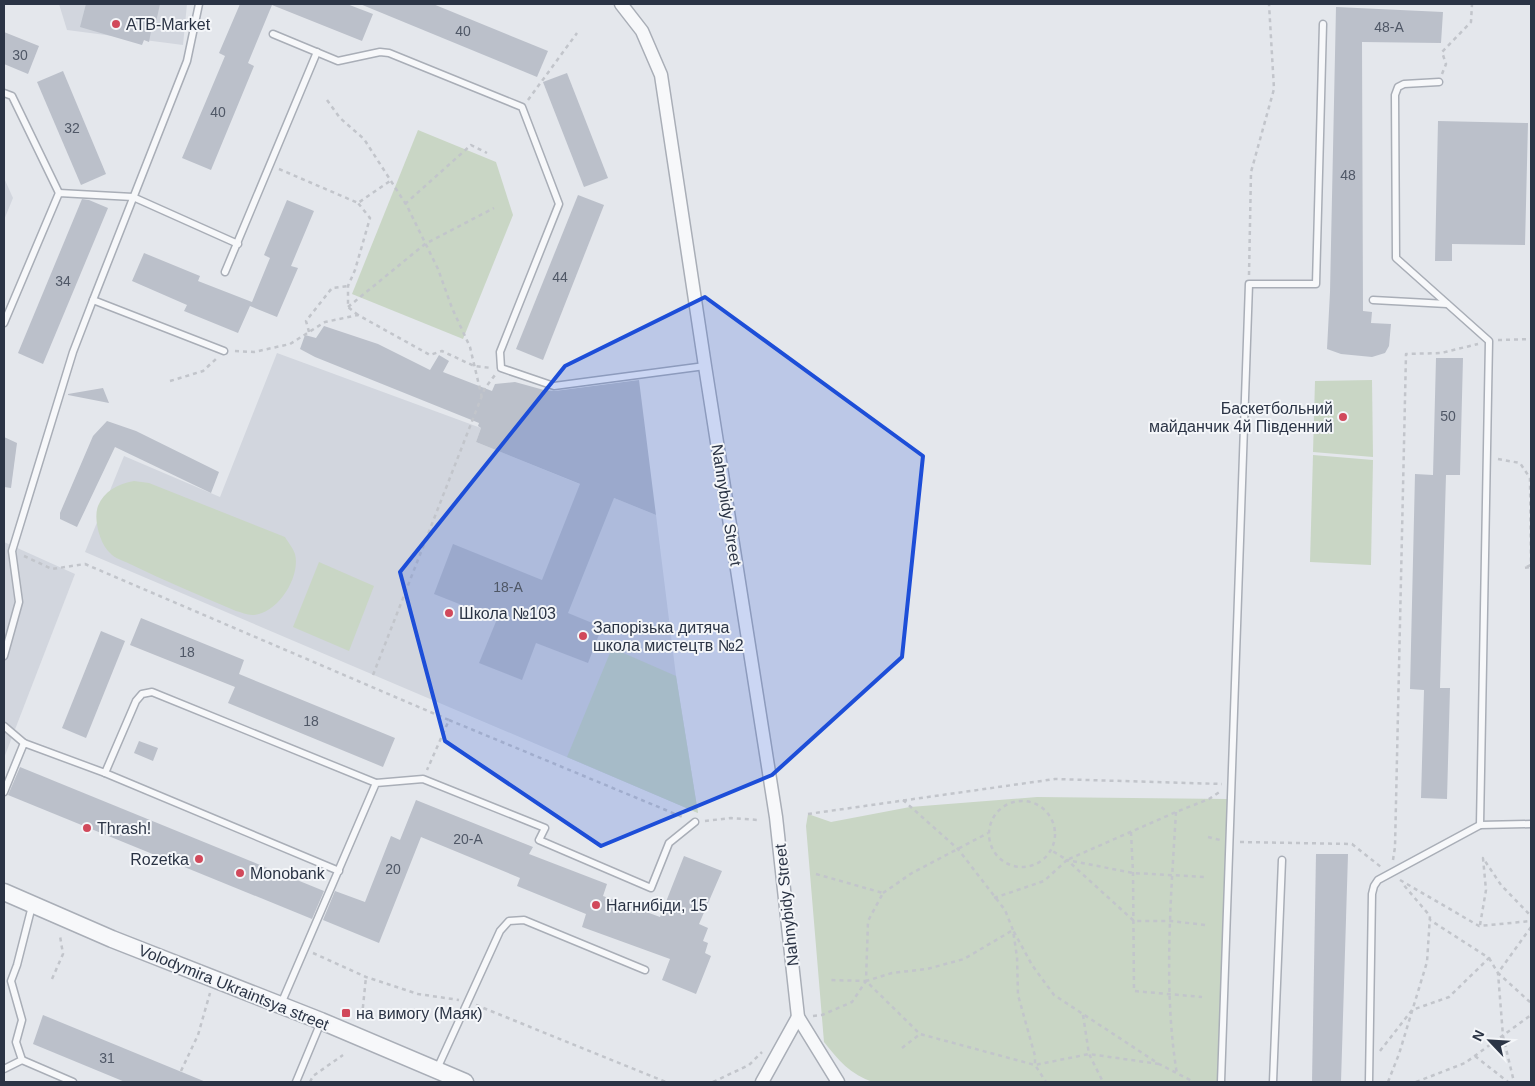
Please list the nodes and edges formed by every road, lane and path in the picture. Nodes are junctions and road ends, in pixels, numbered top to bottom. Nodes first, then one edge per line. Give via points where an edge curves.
1 (198, 4) edge
2 (621, 4) edge
3 (1269, 4) edge
4 (1472, 4) edge
5 (1323, 24) dead end
6 (577, 33) dead end
7 (273, 34) dead end
8 (316, 52) junction
9 (1439, 82) joint
10 (4, 92) edge
11 (327, 100) dead end
12 (522, 107) junction
13 (488, 153) dead end
14 (270, 165) junction
15 (390, 181) junction
16 (59, 194) junction
17 (133, 197) junction
18 (358, 203) junction
19 (405, 204) junction
20 (494, 208) dead end
21 (238, 244) junction
22 (426, 244) junction
23 (225, 272) dead end
24 (1249, 284) junction
25 (348, 286) junction
26 (93, 300) junction
27 (1373, 300) dead end
28 (1447, 304) junction
29 (348, 307) junction
30 (360, 316) junction
31 (4, 323) edge
32 (309, 332) junction
33 (1531, 339) edge
34 (1488, 341) junction
35 (224, 351) junction
36 (474, 366) junction
37 (705, 366) junction
38 (501, 368) junction
39 (170, 381) dead end
40 (482, 398) junction
41 (1487, 457) junction
42 (12, 552) junction
43 (1531, 568) edge
44 (4, 656) edge
45 (374, 675) dead end
46 (449, 720) junction
47 (4, 726) edge
48 (24, 743) junction
49 (105, 773) junction
50 (423, 779) junction
51 (376, 783) junction
52 (1230, 784) junction
53 (4, 792) edge
54 (1210, 799) dead end
55 (902, 800) junction
56 (1176, 812) junction
57 (808, 814) dead end
58 (758, 820) dead end
59 (695, 822) junction
60 (1531, 824) edge
61 (1480, 825) junction
62 (988, 832) junction
63 (1131, 832) junction
64 (958, 849) junction
65 (1051, 850) junction
66 (1067, 860) junction
67 (1282, 860) dead end
68 (338, 871) junction
69 (1133, 873) junction
70 (1392, 873) junction
71 (816, 874) dead end
72 (1173, 875) junction
73 (1206, 877) dead end
74 (4, 892) edge
75 (883, 893) junction
76 (994, 898) junction
77 (32, 905) junction
78 (1531, 916) edge
79 (1430, 920) junction
80 (1134, 921) junction
81 (1171, 921) junction
82 (1531, 921) edge
83 (1205, 925) dead end
84 (1531, 927) edge
85 (1013, 930) junction
86 (60, 936) dead end
87 (304, 949) junction
88 (1489, 958) junction
89 (645, 970) dead end
90 (1498, 973) junction
91 (366, 977) junction
92 (52, 979) dead end
93 (214, 979) junction
94 (829, 980) dead end
95 (866, 981) junction
96 (1171, 994) junction
97 (1202, 997) dead end
98 (468, 1002) junction
99 (1531, 1004) edge
100 (280, 1005) junction
101 (1412, 1010) junction
102 (1083, 1015) junction
103 (1531, 1015) edge
104 (362, 1016) dead end
105 (798, 1017) junction
106 (321, 1021) junction
107 (920, 1034) junction
108 (1502, 1036) junction
109 (902, 1048) dead end
110 (763, 1051) dead end
111 (1089, 1054) junction
112 (343, 1055) dead end
113 (1475, 1056) junction
114 (22, 1060) junction
115 (1159, 1064) junction
116 (1369, 1064) junction
117 (1035, 1065) junction
118 (4, 1069) edge
119 (436, 1070) junction
120 (180, 1071) dead end
121 (1177, 1074) junction
122 (73, 1082) edge
123 (296, 1082) edge
124 (310, 1082) edge
125 (465, 1082) edge
126 (666, 1082) edge
127 (713, 1082) edge
128 (762, 1082) edge
129 (838, 1082) edge
130 (1046, 1082) edge
131 (1103, 1082) edge
132 (1194, 1082) edge
133 (1221, 1082) edge
134 (1274, 1082) edge
135 (1369, 1082) edge
136 (1388, 1082) edge
137 (1416, 1082) edge
138 (1508, 1082) edge
139 (1514, 1082) edge

1 - 17 lane via 187,61
2 - 37 street, Nahnybidy Street via 642,31 661,75
3 - 24 path via 1274,89 1251,172
4 - 9 path via 1471,22 1442,52 1446,64
5 - 24 lane via 1316,284
6 - 12 path
7 - 8 lane
8 - 12 lane via 338,61 389,53
8 - 14 lane
9 - 28 lane via 1404,84 1398,87 1395,95 1396,258
10 - 16 lane via 12,96
11 - 15 path via 340,118 364,139
12 - 38 lane via 559,204 500,352
13 - 19 path via 471,145
14 - 18 path
14 - 21 lane
15 - 18 path
15 - 19 path
16 - 17 lane
16 - 31 lane
17 - 21 lane
17 - 26 lane
18 - 25 path via 370,218
19 - 22 path
20 - 22 path
21 - 23 lane
22 - 29 path
22 - 36 path via 470,347
24 - 52 lane
25 - 29 path
25 - 32 path via 332,288 306,321
26 - 35 lane
26 - 42 lane via 73,352
27 - 28 lane
28 - 34 lane
29 - 30 path
30 - 32 path via 325,322
30 - 36 path via 430,355 442,351
32 - 35 path via 290,344 254,352
33 - 34 path
34 - 41 lane
34 - 70 path via 1441,353 1406,354
35 - 39 path via 203,371
36 - 38 path
36 - 40 path
37 - 38 lane via 554,386
37 - 105 street, Nahnybidy Street via 776,817
38 - 40 path via 485,388
40 - 45 path
41 - 43 path via 1520,464 1530,478 1531,565 1524,568
41 - 61 lane
42 - 44 lane via 19,602
42 - 46 path via 52,569 85,564
46 - 50 path
46 - 59 path
47 - 48 lane
48 - 49 lane
48 - 53 lane
49 - 51 lane via 136,701 142,694 152,692
49 - 68 lane
50 - 51 lane
50 - 59 lane via 545,828 539,840 651,888 669,844
51 - 68 lane
52 - 55 path via 1056,779
52 - 133 lane
54 - 56 path
55 - 57 path
55 - 64 path
56 - 63 path
56 - 72 path
58 - 59 path via 731,818
60 - 61 lane
61 - 70 lane
62 - 64 path
62 - 65 path via 995,854 1013,866 1035,865
62 - 65 path via 990,822 1004,805 1026,800 1045,810 1053,824 1055,840
63 - 66 path
63 - 69 path
64 - 75 path via 912,873
64 - 76 path
65 - 66 path
66 - 69 path
66 - 76 path via 1044,881
66 - 80 path
67 - 134 lane
68 - 87 lane
69 - 72 path
69 - 80 path
70 - 79 path via 1430,916
70 - 116 lane via 1378,880 1372,894
71 - 75 path
72 - 73 path
72 - 81 path
74 - 77 street, Volodymira Ukraintsya street
75 - 95 path via 868,921
76 - 85 path via 1005,910
77 - 93 street, Volodymira Ukraintsya street
77 - 114 lane via 18,965 11,980 22,1020 16,1042
78 - 82 path via 1482,858 1486,890 1479,926
79 - 88 path
79 - 101 path via 1427,962
80 - 81 path
80 - 96 path via 1134,991
81 - 83 path
81 - 96 path
84 - 90 path
85 - 95 path via 964,959 927,970 892,973
85 - 102 path via 1032,965 1054,995
85 - 117 path via 1018,995
86 - 92 path via 63,954
87 - 91 path
87 - 100 lane
88 - 90 path
88 - 101 path via 1449,997
89 - 98 lane via 524,920 509,921 500,931
90 - 99 path
90 - 108 path
91 - 98 path via 418,994
91 - 104 path
93 - 100 street, Volodymira Ukraintsya street
93 - 120 path via 198,1035
94 - 95 path
95 - 105 path via 852,1002 822,1015
95 - 107 path
96 - 97 path
96 - 121 path via 1172,1044
98 - 119 lane
98 - 126 path
100 - 106 street, Volodymira Ukraintsya street
101 - 116 path
101 - 136 path
102 - 111 path
102 - 115 path
103 - 108 path
105 - 128 street
105 - 129 street, Nahnybidy Street
106 - 119 street, Volodymira Ukraintsya street
106 - 123 lane
107 - 109 path
107 - 117 path
108 - 113 path
108 - 139 path
110 - 127 path via 749,1064
111 - 115 path
111 - 117 path
111 - 131 path
112 - 124 path via 313,1076
113 - 137 path
113 - 138 path
114 - 118 lane
114 - 122 lane
115 - 121 path
116 - 135 lane
117 - 130 path
119 - 125 street, Volodymira Ukraintsya street
121 - 132 path

